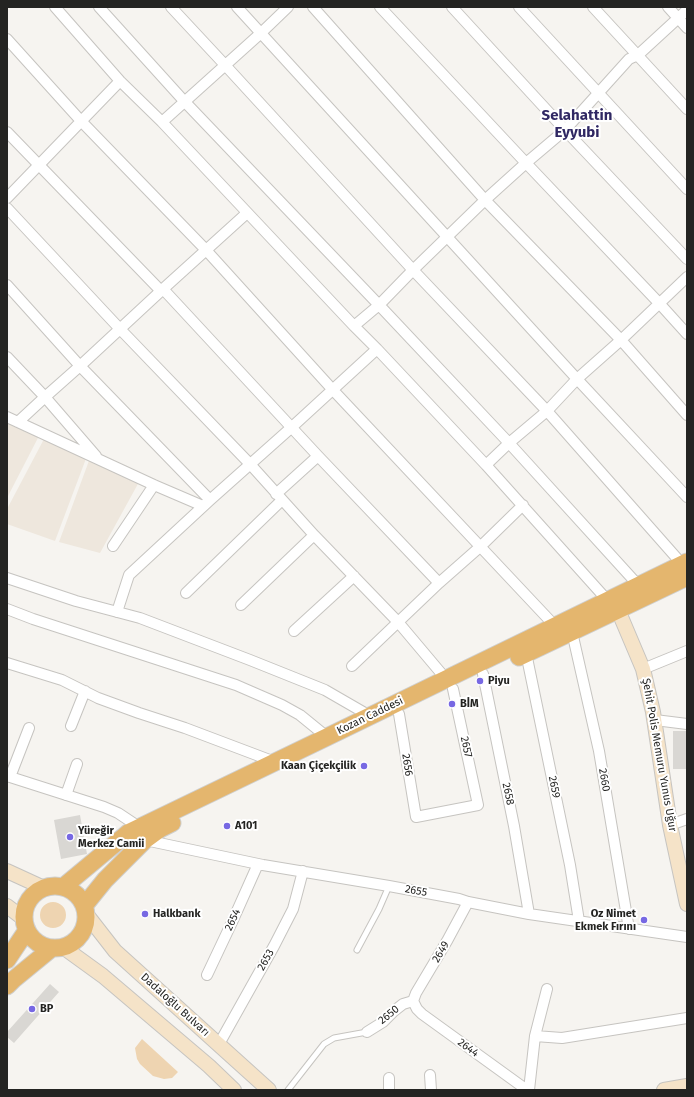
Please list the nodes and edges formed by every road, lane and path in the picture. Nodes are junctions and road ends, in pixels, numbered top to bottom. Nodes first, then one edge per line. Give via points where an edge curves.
1 (55, 7) edge
2 (99, 7) edge
3 (171, 7) edge
4 (237, 7) edge
5 (288, 7) edge
6 (313, 7) edge
7 (380, 7) edge
8 (452, 7) edge
9 (519, 7) edge
10 (593, 7) edge
11 (668, 7) edge
12 (687, 10) edge
13 (678, 18) junction
14 (687, 28) edge
15 (261, 33) junction
16 (7, 39) edge
17 (638, 55) junction
18 (225, 65) junction
19 (120, 81) junction
20 (598, 93) junction
21 (184, 100) junction
22 (687, 110) edge
23 (81, 121) junction
24 (162, 122) junction
25 (565, 130) junction
26 (7, 132) edge
27 (526, 163) junction
28 (40, 165) junction
29 (687, 189) edge
30 (7, 198) edge
31 (485, 200) junction
32 (7, 208) edge
33 (247, 213) junction
34 (447, 236) junction
35 (206, 250) junction
36 (687, 259) edge
37 (413, 270) junction
38 (687, 277) edge
39 (7, 285) edge
40 (162, 290) junction
41 (659, 303) junction
42 (379, 305) junction
43 (354, 326) junction
44 (120, 329) junction
45 (687, 334) edge
46 (621, 340) junction
47 (377, 349) junction
48 (7, 357) edge
49 (80, 366) junction
50 (577, 379) junction
51 (332, 389) junction
52 (45, 397) junction
53 (547, 411) junction
54 (687, 415) edge
55 (7, 417) edge
56 (18, 422) junction
57 (292, 427) junction
58 (508, 443) junction
59 (318, 456) junction
60 (98, 459) junction
61 (250, 464) junction
62 (486, 465) junction
63 (154, 485) junction
64 (279, 497) junction
65 (687, 497) edge
66 (206, 503) junction
67 (523, 505) junction
68 (314, 535) junction
69 (113, 546) dead end
70 (481, 546) junction
71 (685, 568) edge
72 (354, 576) junction
73 (7, 578) edge
74 (439, 583) junction
75 (639, 586) junction
76 (186, 594) dead end
77 (241, 605) dead end
78 (613, 605) junction
79 (7, 609) edge
80 (117, 612) junction
81 (398, 622) junction
82 (556, 626) junction
83 (294, 631) dead end
84 (572, 632) junction
85 (687, 651) edge
86 (526, 653) junction
87 (7, 663) edge
88 (352, 666) dead end
89 (643, 670) junction
90 (483, 674) junction
91 (449, 684) junction
92 (85, 691) junction
93 (399, 714) junction
94 (370, 716) junction
95 (655, 720) junction
96 (687, 724) edge
97 (71, 726) dead end
98 (29, 728) dead end
99 (327, 737) junction
100 (275, 762) junction
101 (77, 764) dead end
102 (8, 776) edge
103 (66, 795) junction
104 (416, 817) joint
105 (687, 819) edge
106 (670, 825) junction
107 (142, 833) junction
108 (258, 864) junction
109 (7, 871) edge
110 (303, 871) junction
111 (389, 886) junction
112 (63, 887) junction
113 (44, 888) junction
114 (468, 902) junction
115 (687, 904) edge
116 (7, 906) edge
117 (86, 910) junction
118 (529, 914) junction
119 (579, 922) junction
120 (25, 924) junction
121 (629, 928) junction
122 (687, 937) edge
123 (57, 948) junction
124 (357, 950) dead end
125 (7, 960) edge
126 (206, 975) dead end
127 (7, 986) edge
128 (547, 989) dead end
129 (413, 1001) junction
130 (687, 1018) edge
131 (367, 1032) joint
132 (535, 1036) junction
133 (219, 1044) junction
134 (430, 1075) dead end
135 (389, 1078) dead end
136 (687, 1086) edge
137 (234, 1090) edge
138 (269, 1090) edge
139 (288, 1090) edge
140 (389, 1090) edge
141 (431, 1090) edge
142 (528, 1090) edge
143 (664, 1090) edge

1 - 19 street
2 - 21 street
3 - 18 street
4 - 15 street
5 - 15 street
6 - 31 street
7 - 27 street
8 - 25 street
9 - 20 street
10 - 17 street
11 - 13 street
12 - 13 street
13 - 14 street
13 - 17 street
15 - 18 street
15 - 34 street
16 - 23 street
17 - 20 street via 629,59
17 - 22 street
18 - 21 street
18 - 37 street
19 - 23 street
19 - 24 street
20 - 25 street
20 - 29 street
21 - 24 street
21 - 42 street
23 - 28 street
23 - 35 street
24 - 33 street
25 - 27 street
25 - 36 street
26 - 28 street
27 - 31 street
27 - 41 street
28 - 30 street
28 - 40 street
31 - 34 street
31 - 46 street
32 - 44 street
33 - 35 street
33 - 43 street
34 - 37 street
34 - 50 street
35 - 40 street
35 - 51 street
37 - 42 street
37 - 53 street
38 - 41 street
39 - 49 street
40 - 44 street
40 - 57 street
41 - 45 street
41 - 46 street
42 - 43 street
42 - 58 street
43 - 47 street
44 - 49 street
44 - 61 street
46 - 50 street
46 - 54 street
47 - 51 street
47 - 62 street
48 - 52 street
49 - 52 street
49 - 66 street
50 - 53 street
50 - 65 street
51 - 57 street
51 - 70 street
52 - 56 street
52 - 60 street
53 - 58 street
53 - 71 street
55 - 56 street
56 - 60 street
57 - 59 street
57 - 61 street
58 - 62 street
58 - 75 street
59 - 64 street
59 - 74 street
60 - 63 street
61 - 64 street
61 - 66 street
62 - 67 street
63 - 66 street
63 - 69 street
64 - 68 street
64 - 76 street
66 - 80 street via 129,574
67 - 70 street
67 - 78 street
68 - 72 street
68 - 77 street
70 - 74 street
70 - 82 street
71 - 75 highway, Kozan Caddesi
71 - 78 highway, Kozan Caddesi
72 - 81 street
72 - 83 street
73 - 80 street
74 - 81 street
75 - 78 highway, Kozan Caddesi
78 - 82 highway, Kozan Caddesi
78 - 84 highway, Kozan Caddesi
78 - 89 main road, Şehit Polis Memuru Yunus Uğur
79 - 99 street via 236,685 300,715
80 - 94 street via 140,618 325,690
81 - 88 street
81 - 91 street
82 - 91 highway, Kozan Caddesi
84 - 86 highway, Kozan Caddesi
84 - 121 street, 2660 via 599,751
85 - 89 street
86 - 90 highway, Kozan Caddesi
86 - 119 street, 2659 via 570,865
87 - 92 street via 62,680
89 - 95 main road, Şehit Polis Memuru Yunus Uğur
90 - 91 highway, Kozan Caddesi
90 - 118 street, 2658
91 - 93 highway, Kozan Caddesi
91 - 94 highway, Kozan Caddesi
91 - 104 street, 2657 via 478,805
92 - 97 street
92 - 100 street
93 - 104 street, 2656
93 - 107 highway, Kozan Caddesi via 160,829
94 - 99 highway, Kozan Caddesi
95 - 96 street
95 - 106 main road, Şehit Polis Memuru Yunus Uğur
98 - 102 street
99 - 100 highway, Kozan Caddesi
100 - 107 highway, Kozan Caddesi
101 - 103 street
102 - 103 street
103 - 107 street via 118,813
105 - 106 street
106 - 115 main road, Şehit Polis Memuru Yunus Uğur
107 - 108 street, 2655
107 - 112 highway, Kozan Caddesi via 128,833
107 - 117 highway, Kozan Caddesi via 105,880
108 - 110 street, 2655
108 - 126 street, 2654
109 - 113 main road
110 - 111 street, 2655
110 - 133 street, 2653 via 293,909
111 - 114 street, 2655
111 - 124 lane
112 - 113 highway
112 - 117 highway via 80,897
113 - 120 highway via 29,900 25,909
114 - 118 street, 2655
114 - 129 street, 2649
116 - 120 main road
117 - 123 highway via 85,926 80,935 73,943
117 - 133 main road, Dadaloğlu Bulvarı via 116,951
118 - 119 street, 2655
119 - 121 street, 2655
120 - 123 highway via 37,942
120 - 125 highway
121 - 122 street, 2655
123 - 127 highway
123 - 137 main road via 103,976
128 - 132 street
129 - 131 street, 2650 via 403,1004
129 - 142 street, 2644 via 422,1014
130 - 132 street via 562,1038
131 - 139 lane via 334,1038 324,1044
132 - 142 street
133 - 138 main road, Dadaloğlu Bulvarı
134 - 141 street
135 - 140 street
136 - 143 main road

